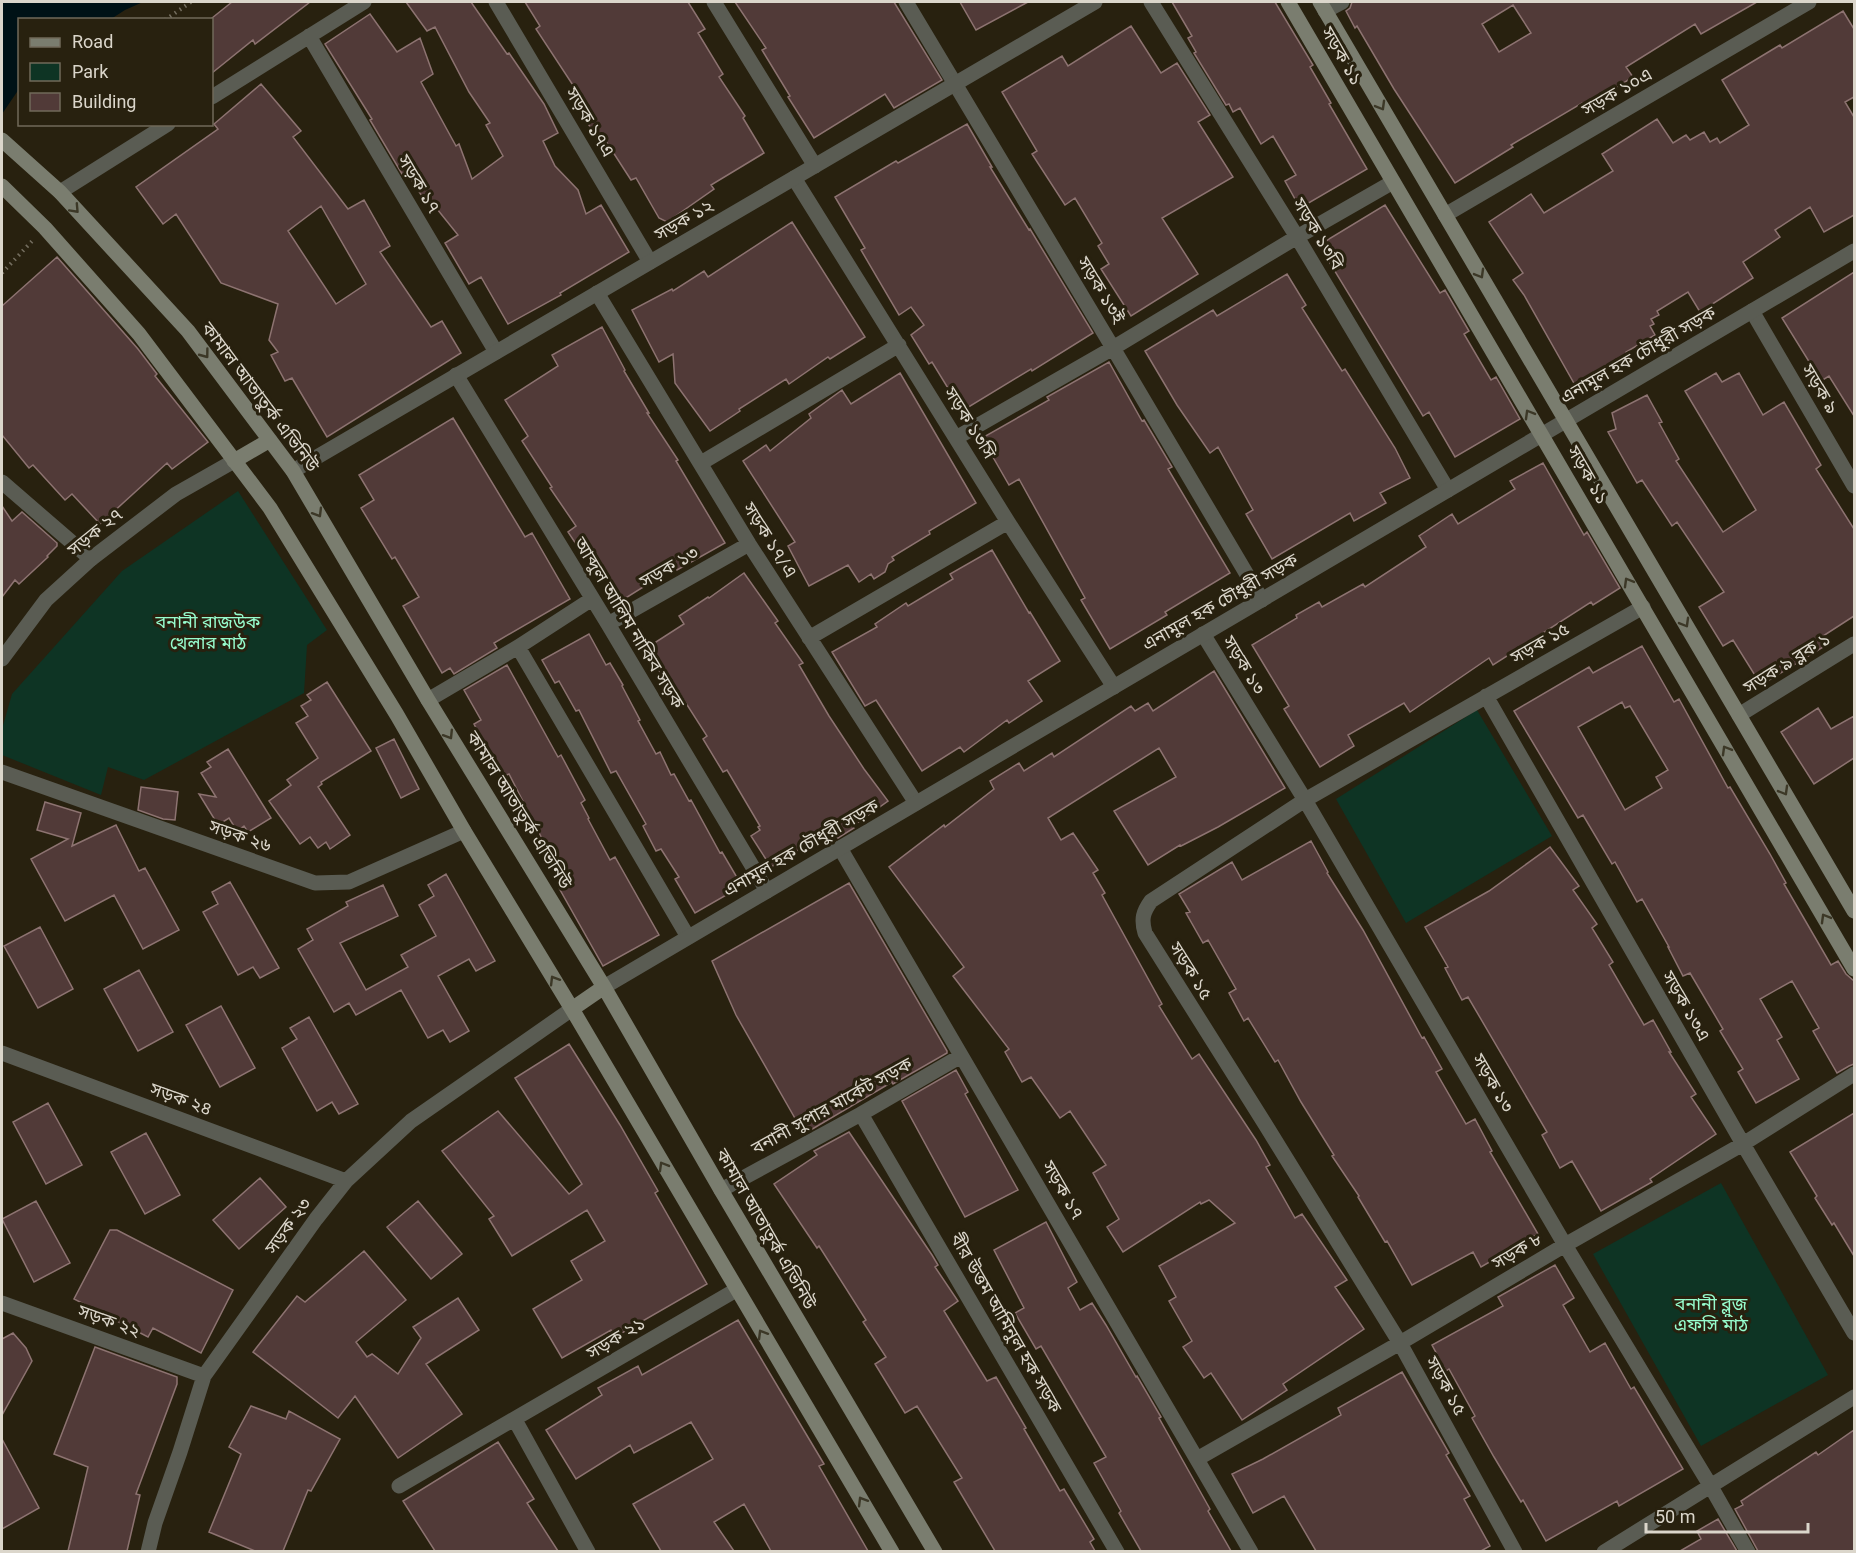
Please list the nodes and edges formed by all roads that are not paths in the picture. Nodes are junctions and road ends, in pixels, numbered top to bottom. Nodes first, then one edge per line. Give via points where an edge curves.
1 (364, 2) edge
2 (496, 2) edge
3 (714, 2) edge
4 (906, 2) edge
5 (1095, 2) edge
6 (1150, 2) edge
7 (1288, 2) edge
8 (1342, 2) edge
9 (1809, 2) edge
10 (1322, 6) edge
11 (309, 36) junction
12 (955, 83) junction
13 (213, 96) edge
14 (165, 126) edge
15 (2, 141) edge
16 (814, 166) junction
17 (794, 178) junction
18 (1393, 182) junction
19 (2, 186) edge
20 (60, 192) junction
21 (1445, 215) junction
22 (1297, 237) junction
23 (1854, 251) edge
24 (650, 262) junction
25 (597, 293) junction
26 (1752, 311) junction
27 (899, 345) junction
28 (1113, 348) junction
29 (496, 352) junction
30 (456, 375) junction
31 (1566, 421) junction
32 (1542, 435) junction
33 (956, 438) junction
34 (270, 440) junction
35 (234, 461) junction
36 (701, 463) junction
37 (293, 471) junction
38 (2, 482) edge
39 (1854, 486) edge
40 (1448, 490) junction
41 (1008, 522) junction
42 (749, 544) junction
43 (91, 559) junction
44 (592, 599) junction
45 (1262, 600) junction
46 (1643, 607) junction
47 (608, 624) junction
48 (1203, 634) junction
49 (809, 638) junction
50 (1854, 644) edge
51 (518, 647) junction
52 (2, 659) edge
53 (1114, 687) junction
54 (1486, 696) junction
55 (428, 700) junction
56 (1739, 715) junction
57 (2, 772) edge
58 (1305, 800) junction
59 (916, 803) junction
60 (464, 831) junction
61 (840, 848) junction
62 (767, 891) junction
63 (1854, 911) edge
64 (688, 937) junction
65 (1854, 969) edge
66 (604, 987) junction
67 (572, 1009) junction
68 (2, 1053) edge
69 (961, 1056) junction
70 (1854, 1074) edge
71 (861, 1114) junction
72 (1743, 1144) junction
73 (346, 1181) junction
74 (720, 1190) junction
75 (1565, 1245) junction
76 (736, 1290) junction
77 (2, 1303) edge
78 (1854, 1333) edge
79 (1400, 1343) junction
80 (204, 1376) junction
81 (1854, 1397) edge
82 (515, 1420) junction
83 (1197, 1459) junction
84 (1710, 1485) junction
85 (399, 1486) dead end
86 (148, 1551) edge
87 (588, 1551) edge
88 (892, 1551) edge
89 (935, 1551) edge
90 (1116, 1551) edge
91 (1251, 1551) edge
92 (1515, 1551) edge
93 (1604, 1551) edge
94 (1748, 1551) edge

1 - 11 street
2 - 24 street, সড়ক ১৭এ
3 - 16 street
4 - 12 street, সড়ক ১৩ই
5 - 12 street, সড়ক ১২
6 - 22 street, সড়ক ১৩বি
7 - 18 main road, সড়ক ১১
8 - 10 street
9 - 21 street, সড়ক ১০এ
10 -> 21 main road, সড়ক ১১
11 - 13 street
11 - 29 street, সড়ক ১৭
12 - 16 street, সড়ক ১২
12 - 28 street, সড়ক ১৩ই
14 - 20 street
15 - 20 main road, কামাল আতাতুর্ক এভিনিউ
16 - 17 street, সড়ক ১২
17 - 24 street, সড়ক ১২
17 - 27 street, সড়ক ১৩সি
18 - 22 street
32 -> 18 main road, সড়ক ১১
19 - 35 main road via 140,334
20 -> 34 main road, কামাল আতাতুর্ক এভিনিউ via 188,331
21 -> 31 main road, সড়ক ১১
22 - 28 street
22 - 40 street, সড়ক ১৩বি
23 - 26 street, এনামুল হক চৌধুরী সড়ক
24 - 25 street, সড়ক ১২
25 - 29 street, সড়ক ১২
25 - 36 street, সড়ক ১৭/এ
26 - 31 street, এনামুল হক চৌধুরী সড়ক
26 - 39 street, সড়ক ৯
27 - 33 street, সড়ক ১৩সি
27 - 36 street
28 - 33 street
28 - 45 street, সড়ক ১৩ই
29 - 30 street, সড়ক ১২
30 - 37 street, সড়ক ১২
30 - 44 street, আব্দুল আলিম নাকিব সড়ক
31 - 32 street, এনামুল হক চৌধুরী সড়ক
31 -> 56 main road, সড়ক ১১
32 - 40 street, এনামুল হক চৌধুরী সড়ক
46 -> 32 main road, সড়ক ১১
33 - 41 street, সড়ক ১৩সি
34 - 35 main road
34 - 37 main road, কামাল আতাতুর্ক এভিনিউ
35 - 43 street, সড়ক ২৭ via 176,494
35 - 60 main road via 270,508
36 - 42 street, সড়ক ১৭/এ
37 -> 55 main road, কামাল আতাতুর্ক এভিনিউ
38 - 43 street
40 - 45 street, এনামুল হক চৌধুরী সড়ক
41 - 49 street
41 - 53 street, সড়ক ১৩সি
42 - 47 street, সড়ক ১৩
42 - 49 street, সড়ক ১৭/এ
43 - 52 street, সড়ক ২৭ via 46,600
44 - 47 street, আব্দুল আলিম নাকিব সড়ক
44 - 51 street
45 - 48 street, এনামুল হক চৌধুরী সড়ক
46 - 54 street, সড়ক ১৫
65 -> 46 main road, সড়ক ১১
47 - 62 street, আব্দুল আলিম নাকিব সড়ক
48 - 53 street, এনামুল হক চৌধুরী সড়ক
48 - 58 street, সড়ক ১৩
49 - 59 street, সড়ক ১৭/এ
50 - 56 street, সড়ক ৯ ব্লক ১
51 - 55 street
51 - 64 street
53 - 59 street, এনামুল হক চৌধুরী সড়ক
54 - 58 street, সড়ক ১৫
54 - 72 street, সড়ক ১৩এ
55 -> 66 main road, কামাল আতাতুর্ক এভিনিউ
56 -> 63 main road, সড়ক ১১
57 - 60 street, সড়ক ২৬ via 315,883 349,882
58 - 75 street, সড়ক ১৩
58 - 79 street, সড়ক ১৫ via 1151,901 1143,912 1142,924
59 - 61 street, এনামুল হক চৌধুরী সড়ক
67 -> 60 main road
61 - 62 street, এনামুল হক চৌধুরী সড়ক
61 - 69 street, সড়ক ১৭
62 - 64 street, এনামুল হক চৌধুরী সড়ক
64 - 66 street, এনামুল হক চৌধুরী সড়ক
66 - 67 main road
66 - 74 main road, কামাল আতাতুর্ক এভিনিউ
67 - 73 street, সড়ক ২৩ via 411,1121
76 -> 67 main road
68 - 73 street, সড়ক ২৪
69 - 71 street, বনানী সুপার মার্কেট সড়ক
69 - 83 street, সড়ক ১৭
70 - 72 street, সড়ক ৮
71 - 74 street, বনানী সুপার মার্কেট সড়ক
71 - 90 street, বীর উত্তম আমিনুল হক সড়ক
72 - 75 street, সড়ক ৮
72 - 78 street, সড়ক ১৩এ
73 - 80 street, সড়ক ২৩
74 - 89 main road, কামাল আতাতুর্ক এভিনিউ
75 - 79 street, সড়ক ৮
75 - 84 street, সড়ক ১৩
76 - 82 street, সড়ক ২১
88 -> 76 main road
77 - 80 street, সড়ক ২২
79 - 83 street, সড়ক ৮
79 - 92 street, সড়ক ১৫
80 - 86 street, সড়ক ২৩
81 - 84 street
82 - 85 street, সড়ক ২১
82 - 87 street
83 - 91 street, সড়ক ১৭
84 - 93 street
84 - 94 street, সড়ক ১৩

